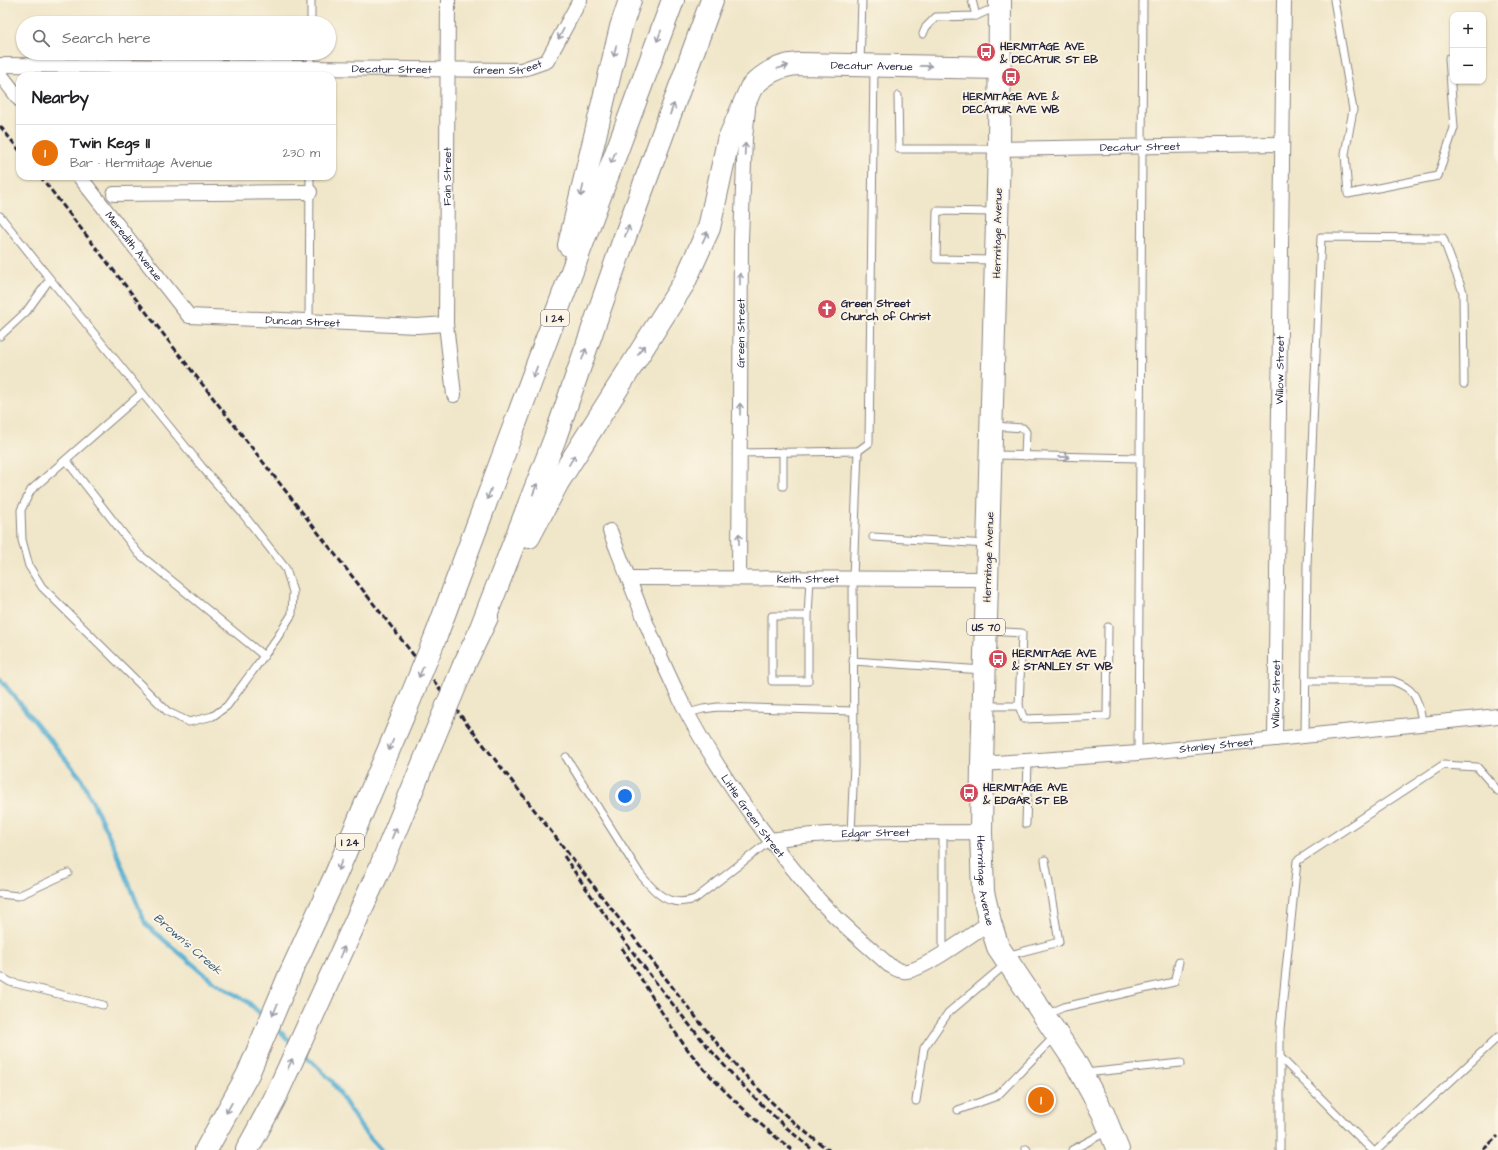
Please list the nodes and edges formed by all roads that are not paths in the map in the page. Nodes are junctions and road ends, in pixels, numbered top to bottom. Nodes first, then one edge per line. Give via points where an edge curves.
1 (311, 0) edge
2 (448, 0) edge
3 (580, 0) edge
4 (630, 0) edge
5 (673, 0) edge
6 (712, 0) edge
7 (862, 0) edge
8 (972, 0) edge
9 (1143, 0) edge
10 (1284, 0) edge
11 (1334, 0) edge
12 (1000, 5) edge
13 (311, 16) edge
14 (976, 16) junction
15 (923, 34) dead end
16 (1449, 58) dead end
17 (311, 60) edge
18 (0, 65) edge
19 (867, 65) junction
20 (1000, 68) junction
21 (447, 70) junction
22 (311, 72) edge
23 (0, 74) edge
24 (751, 88) junction
25 (16, 95) edge
26 (898, 96) dead end
27 (1282, 144) junction
28 (1141, 146) junction
29 (999, 149) junction
30 (82, 180) edge
31 (310, 180) edge
32 (310, 192) junction
33 (114, 194) dead end
34 (997, 212) junction
35 (0, 216) edge
36 (996, 260) junction
37 (50, 279) junction
38 (189, 316) joint
39 (309, 321) junction
40 (446, 324) junction
41 (0, 336) edge
42 (545, 347) junction
43 (1464, 384) dead end
44 (142, 393) junction
45 (454, 395) dead end
46 (992, 426) junction
47 (858, 451) junction
48 (739, 452) junction
49 (783, 452) junction
50 (991, 455) junction
51 (1025, 456) junction
52 (1139, 458) junction
53 (66, 460) junction
54 (783, 486) dead end
55 (610, 531) dead end
56 (873, 537) dead end
57 (989, 544) junction
58 (629, 578) junction
59 (739, 578) junction
60 (810, 578) junction
61 (853, 578) junction
62 (988, 578) junction
63 (808, 616) junction
64 (1108, 627) dead end
65 (480, 630) junction
66 (986, 631) junction
67 (264, 656) junction
68 (853, 661) junction
69 (985, 670) junction
70 (1306, 681) junction
71 (984, 706) junction
72 (1019, 706) junction
73 (853, 711) junction
74 (688, 713) junction
75 (1498, 716) edge
76 (1423, 724) junction
77 (1305, 736) junction
78 (1275, 739) junction
79 (1138, 754) junction
80 (566, 757) dead end
81 (1028, 761) junction
82 (982, 764) junction
83 (1498, 791) edge
84 (1026, 824) dead end
85 (981, 832) junction
86 (851, 833) junction
87 (943, 833) junction
88 (771, 840) junction
89 (1045, 860) dead end
90 (68, 873) dead end
91 (0, 894) edge
92 (990, 922) junction
93 (942, 952) junction
94 (1006, 960) junction
95 (1179, 962) dead end
96 (0, 976) edge
97 (103, 1005) dead end
98 (1044, 1016) junction
99 (1056, 1035) junction
100 (1498, 1037) edge
101 (1280, 1057) junction
102 (1181, 1063) dead end
103 (1081, 1073) junction
104 (916, 1101) dead end
105 (958, 1110) dead end
106 (1110, 1130) junction
107 (206, 1150) edge
108 (247, 1150) edge
109 (1072, 1150) edge
110 (1118, 1150) edge
111 (1280, 1150) edge
112 (1372, 1150) edge
113 (1377, 1150) edge

1 - 13 lane
2 - 21 street, Fain Street
3 -> 21 street, Green Street via 547,61 521,70
4 -> 42 main road via 621,27
5 -> 42 main road, I 24
65 -> 6 main road via 555,438 623,242
7 - 19 lane
8 - 14 lane
9 - 28 lane
10 - 27 street, Willow Street
11 - 16 lane via 1353,110 1345,154 1348,194 1438,176 1454,128
12 - 14 lane
12 - 20 main road, Hermitage Avenue / US 70
14 - 15 lane via 936,17
17 - 22 lane
18 - 22 street, Decatur Street
19 -> 20 main road, Decatur Avenue
24 -> 19 main road, Decatur Avenue via 766,74 785,66
19 - 47 lane via 869,443
20 - 29 main road, Hermitage Avenue / US 70
21 - 22 street, Decatur Street
21 - 40 street, Fain Street
23 - 25 street
48 -> 24 street, Green Street via 741,239 745,138
65 -> 24 main road via 558,482 684,283 709,228 728,141
26 - 29 lane via 899,149
27 - 28 street, Decatur Street
27 - 78 street, Willow Street
28 - 29 street, Decatur Street
28 - 52 lane
29 - 34 main road, Hermitage Avenue / US 70
30 - 38 street, Meredith Avenue
31 - 32 lane
32 - 33 street
32 - 39 lane
34 - 36 main road, Hermitage Avenue / US 70
34 - 36 lane via 937,211 936,258
35 - 37 lane
36 - 46 main road, Hermitage Avenue / US 70
37 - 41 lane via 26,312
37 - 44 lane
38 - 39 street, Duncan Street
39 - 40 street, Duncan Street via 417,326
40 - 45 street, Fain Street
42 -> 107 main road, I 24, bridge via 406,710 248,1074
43 - 70 lane via 1463,292 1443,238 1321,237 1307,565
44 - 53 lane
44 - 67 lane via 286,569 293,592 292,614
46 - 50 main road, Hermitage Avenue / US 70
46 - 51 lane via 1023,428 1026,432
47 - 49 lane
47 - 61 lane
48 - 49 lane
59 -> 48 street, Green Street
49 - 54 lane
50 - 51 lane
50 - 57 main road, Hermitage Avenue / US 70
51 -> 52 lane
52 - 79 lane
53 - 67 lane via 139,554
53 - 67 lane via 31,490 21,510 22,540 29,566 42,588 168,712 189,722 213,716 227,706
55 - 58 street, Little Green Street
56 - 57 lane
57 - 62 main road, Hermitage Avenue / US 70
58 - 59 street, Keith Street
58 - 74 street, Little Green Street via 655,645
59 - 60 street, Keith Street
60 - 61 street, Keith Street
60 - 63 lane
61 - 62 street, Keith Street
61 - 68 lane
62 - 66 main road, Hermitage Avenue / US 70
63 - 63 lane via 772,616 772,681 808,681
64 - 72 lane via 1107,716 1024,719
108 -> 65 main road, bridge via 274,1100 380,868
66 - 69 main road, Hermitage Avenue / US 70
66 - 72 lane via 1022,632
68 - 69 lane
68 - 73 lane
69 - 71 main road, Hermitage Avenue / US 70
70 - 76 lane via 1393,681 1406,686 1416,697
70 - 77 lane
71 - 72 lane
71 - 82 main road, Hermitage Avenue / US 70
73 - 74 lane via 718,707
73 - 86 lane
74 - 88 street, Little Green Street via 708,750
75 - 76 street, Stanley Street
76 - 77 street, Stanley Street
77 - 78 street, Stanley Street
78 - 79 street, Stanley Street
79 - 81 street, Stanley Street
80 - 88 lane via 640,874 663,898 673,902 695,899
81 - 82 street, Stanley Street
81 - 84 lane
82 - 85 main road, Hermitage Avenue / US 70
83 - 101 lane via 1477,767 1443,764 1297,861 1280,1029
85 - 87 street, Edgar Street
85 - 92 main road, Hermitage Avenue / US 70 via 983,892
86 - 87 street, Edgar Street
86 - 88 street, Edgar Street via 799,835
87 - 93 lane
88 - 93 street, Little Green Street via 821,901 889,965 900,971 908,971
89 - 94 lane via 1059,942
90 - 91 lane via 18,896
92 - 93 street, Little Green Street
92 - 94 main road, Hermitage Avenue / US 70 via 998,947
94 - 98 main road, Hermitage Avenue / US 70
94 - 104 lane via 948,1014 924,1048
95 - 98 lane via 1174,982 1064,1006
96 - 97 lane via 10,982
98 - 99 main road, Hermitage Avenue / US 70
99 - 103 main road, Hermitage Avenue / US 70
99 - 105 lane via 997,1096
100 - 113 lane
101 - 111 lane
101 - 112 lane
102 - 103 lane
103 - 106 main road, Hermitage Avenue / US 70
106 - 109 lane
106 - 110 main road, Hermitage Avenue / US 70

